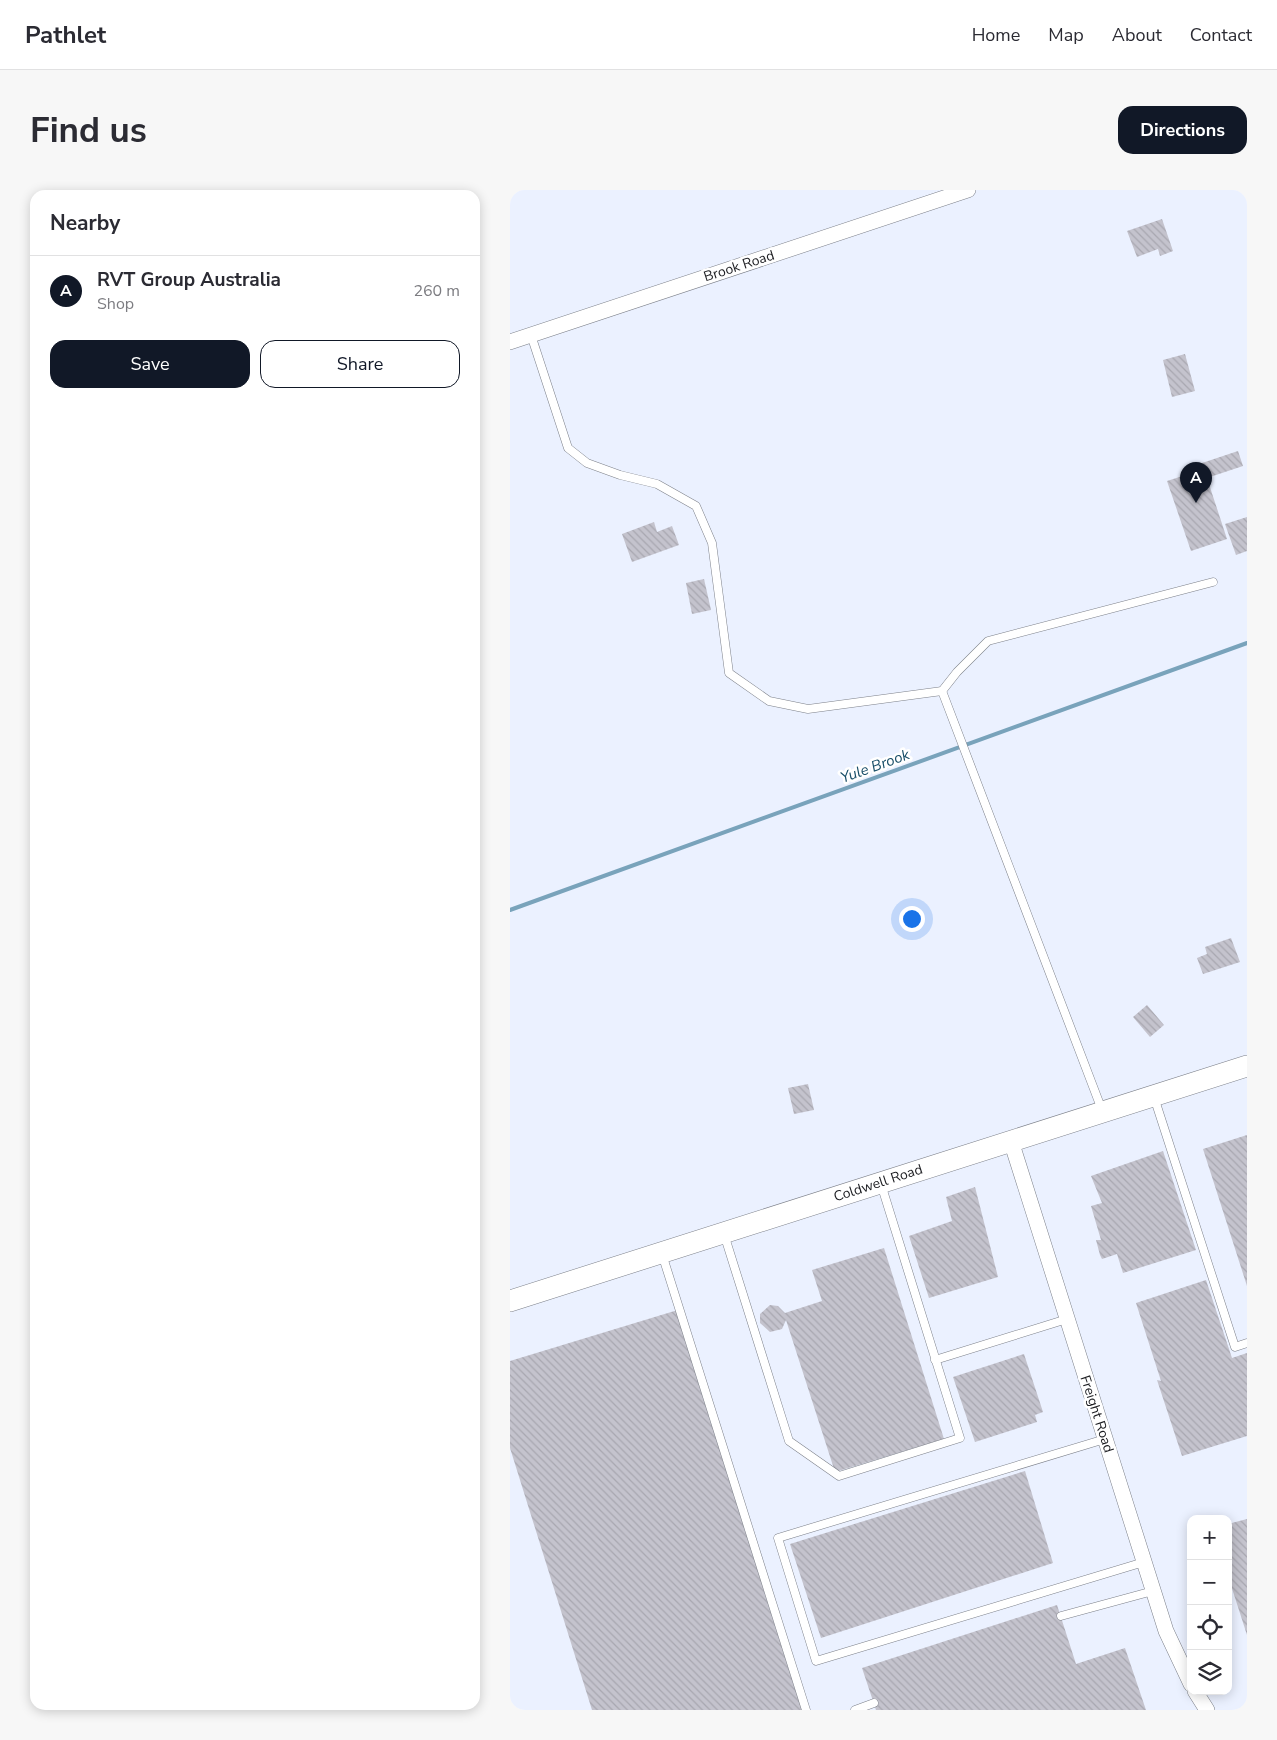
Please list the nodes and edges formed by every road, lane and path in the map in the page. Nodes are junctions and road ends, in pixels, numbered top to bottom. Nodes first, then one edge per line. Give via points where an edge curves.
1 (968, 190) edge
2 (531, 335) junction
3 (510, 342) edge
4 (1213, 582) dead end
5 (942, 690) junction
6 (1247, 1066) edge
7 (1153, 1096) junction
8 (1102, 1112) junction
9 (1011, 1141) junction
10 (880, 1182) junction
11 (724, 1232) junction
12 (661, 1252) junction
13 (510, 1302) edge
14 (1067, 1319) junction
15 (1247, 1343) edge
16 (935, 1360) junction
17 (1105, 1439) junction
18 (1144, 1562) junction
19 (1153, 1591) junction
20 (1060, 1616) dead end
21 (1187, 1676) edge
22 (1198, 1695) edge
23 (874, 1703) dead end
24 (806, 1710) edge
25 (855, 1710) edge
26 (1207, 1710) edge

1 - 2 street, Brook Road
2 - 3 street, Brook Road
2 - 5 lane via 568,448 587,462 620,475 657,484 696,506 712,543 729,673 769,701 808,709
4 - 5 lane via 988,641
5 - 8 lane
6 - 7 street, Coldwell Road
7 - 8 street, Coldwell Road
7 - 15 lane via 1235,1347
8 - 9 street, Coldwell Road
9 - 10 street, Coldwell Road
9 - 14 street, Freight Road
10 - 11 street, Coldwell Road
10 - 16 lane
11 - 12 street, Coldwell Road
11 - 16 lane via 789,1441 839,1476 960,1438
12 - 13 street, Coldwell Road
12 - 24 lane
14 - 16 lane
14 - 17 street, Freight Road
17 - 18 street, Freight Road
17 - 18 lane via 778,1538 816,1661
18 - 19 street, Freight Road
19 - 20 lane
19 - 21 street, Freight Road via 1166,1632
22 - 26 street
23 - 25 lane

